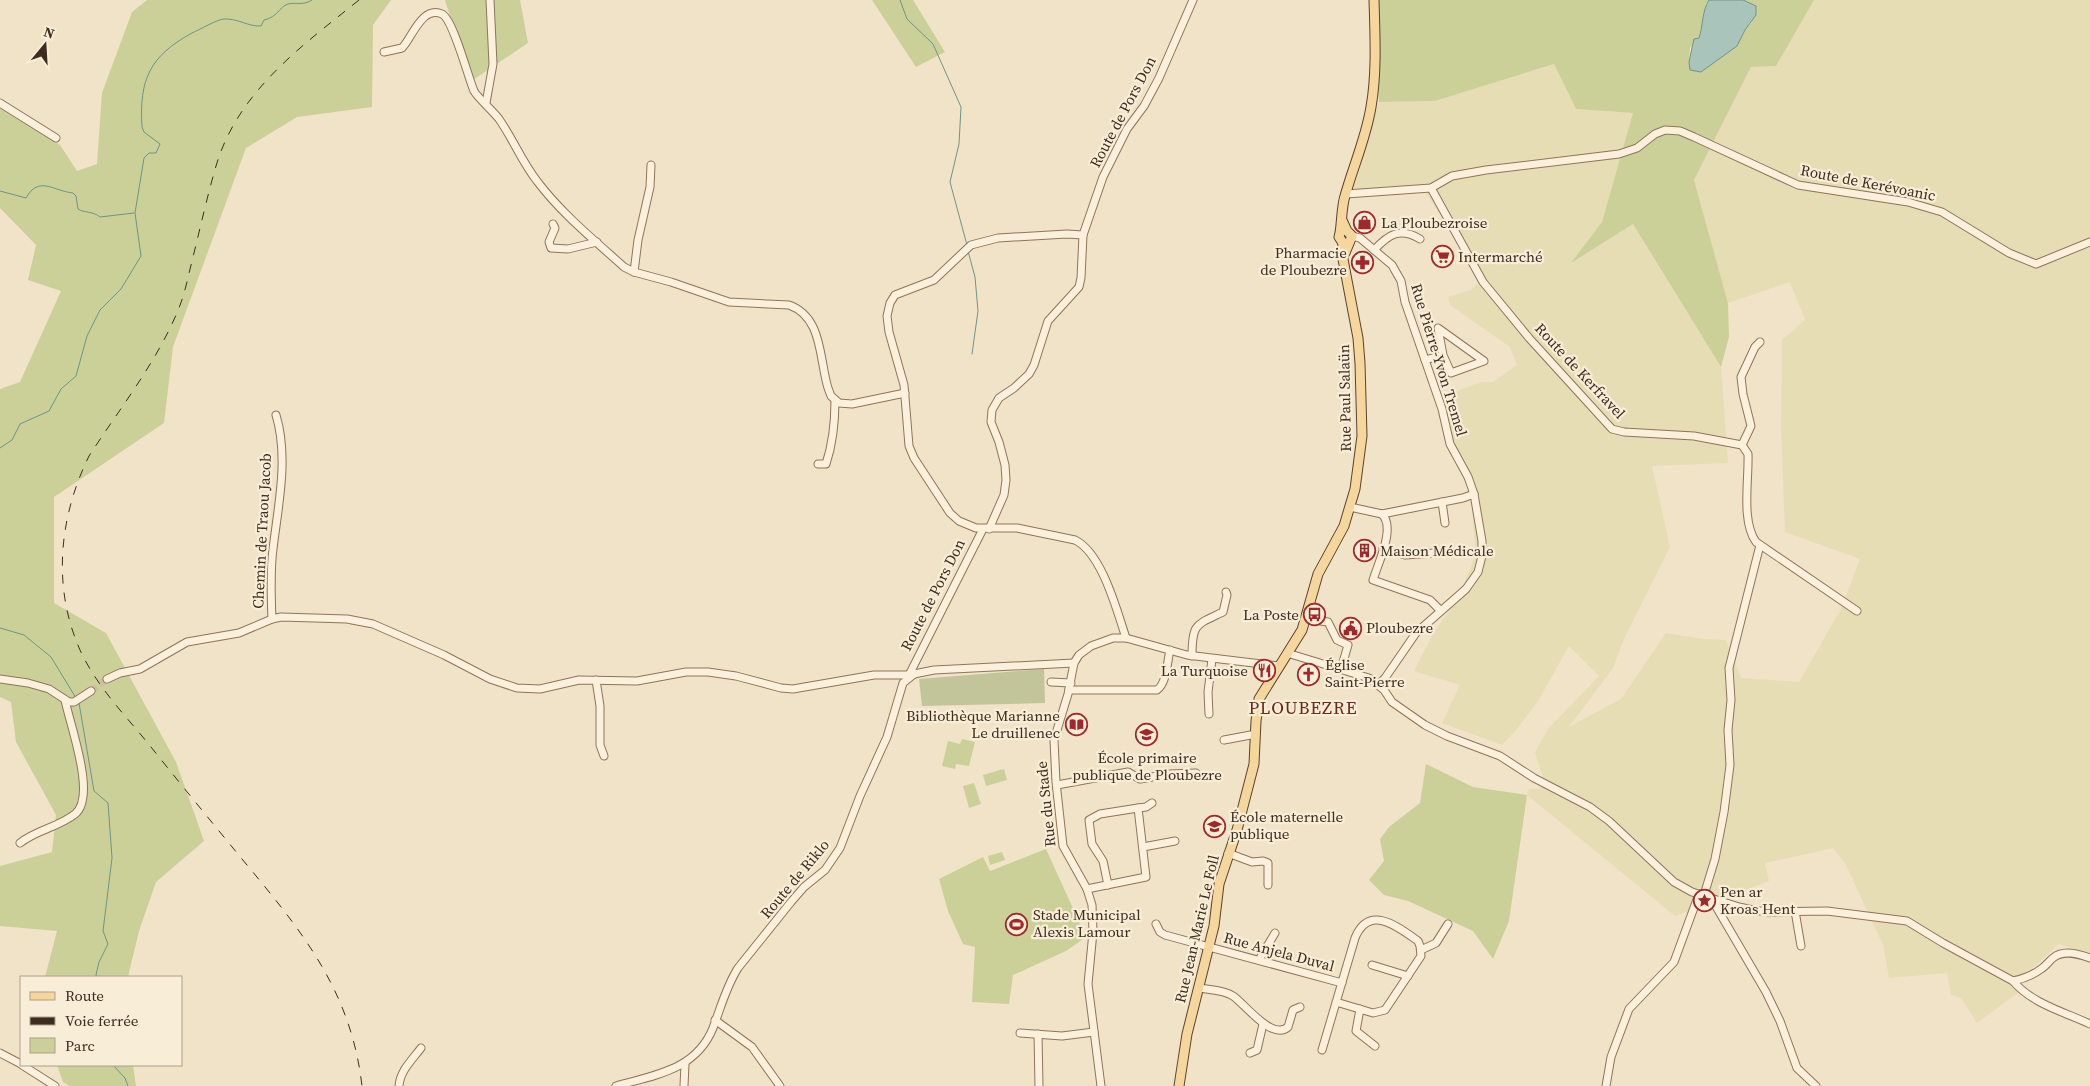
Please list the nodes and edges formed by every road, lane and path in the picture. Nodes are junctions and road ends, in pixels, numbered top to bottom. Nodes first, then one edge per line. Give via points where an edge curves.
1 (490, 0) edge
2 (1193, 0) edge
3 (1374, 0) edge
4 (384, 52) dead end
5 (0, 103) edge
6 (486, 103) junction
7 (56, 138) dead end
8 (651, 165) dead end
9 (1431, 188) junction
10 (1346, 194) junction
11 (553, 224) dead end
12 (1082, 235) junction
13 (1347, 238) junction
14 (1420, 239) dead end
15 (597, 242) junction
16 (2090, 242) edge
17 (1374, 250) junction
18 (634, 272) junction
19 (1760, 342) dead end
20 (1443, 355) junction
21 (1425, 360) junction
22 (905, 392) junction
23 (835, 400) junction
24 (276, 415) dead end
25 (1742, 445) junction
26 (818, 464) dead end
27 (1474, 494) junction
28 (1442, 502) junction
29 (1350, 507) junction
30 (1382, 514) junction
31 (1445, 524) dead end
32 (986, 529) junction
33 (1760, 545) junction
34 (1383, 548) junction
35 (1451, 552) dead end
36 (1226, 592) dead end
37 (1440, 610) junction
38 (1857, 611) dead end
39 (272, 619) junction
40 (1306, 619) junction
41 (1126, 638) junction
42 (1170, 650) junction
43 (1287, 654) junction
44 (1192, 656) junction
45 (1212, 659) junction
46 (1074, 663) junction
47 (1278, 666) junction
48 (1341, 669) junction
49 (912, 674) junction
50 (0, 679) edge
51 (107, 679) tunnel mouth
52 (596, 680) junction
53 (1051, 682) dead end
54 (1071, 683) junction
55 (1378, 684) junction
56 (1069, 690) junction
57 (91, 691) tunnel mouth
58 (67, 701) junction
59 (1209, 714) dead end
60 (1256, 734) junction
61 (1224, 740) dead end
62 (604, 756) dead end
63 (1196, 773) dead end
64 (1057, 785) junction
65 (1152, 803) dead end
66 (1138, 808) junction
67 (1176, 841) dead end
68 (20, 843) dead end
69 (1143, 847) junction
70 (1228, 853) junction
71 (1108, 885) junction
72 (1268, 885) dead end
73 (1087, 889) junction
74 (1704, 896) junction
75 (1796, 911) junction
76 (1156, 924) dead end
77 (1448, 924) dead end
78 (1275, 933) dead end
79 (1801, 946) dead end
80 (1209, 948) junction
81 (1421, 950) junction
82 (2090, 958) edge
83 (1259, 960) junction
84 (1372, 965) dead end
85 (1408, 976) junction
86 (2013, 981) junction
87 (1342, 983) junction
88 (1199, 988) junction
89 (1336, 1002) junction
90 (1300, 1007) dead end
91 (1360, 1009) junction
92 (715, 1020) junction
93 (1263, 1024) junction
94 (2090, 1024) edge
95 (1094, 1032) junction
96 (1020, 1033) dead end
97 (1038, 1034) junction
98 (1375, 1046) dead end
99 (420, 1048) dead end
100 (1322, 1050) dead end
101 (0, 1053) edge
102 (1250, 1054) dead end
103 (20, 1063) edge
104 (685, 1064) junction
105 (25, 1066) edge
106 (55, 1086) edge
107 (400, 1086) edge
108 (616, 1086) edge
109 (684, 1086) edge
110 (780, 1086) edge
111 (1039, 1086) edge
112 (1101, 1086) edge
113 (1179, 1086) edge
114 (1606, 1086) edge
115 (1816, 1086) edge

1 - 6 street via 493,64
2 - 12 street, Route de Pors Don via 1155,85 1113,155
3 - 10 main road via 1372,106
4 - 6 street via 402,48 429,14 442,14 452,28 475,92
5 - 7 street
6 - 15 street via 508,132 537,182
8 - 18 street via 648,201
9 - 10 street, Route de Kerévoanic
9 - 16 street, Route de Kerévoanic via 1452,176 1619,154 1636,148 1655,134 1672,130 1798,185 1908,202 1942,212 2009,253 2036,264
9 - 25 street, Route de Kerfravel via 1483,282 1612,429 1694,436
10 - 13 main road via 1341,217
11 - 15 street via 551,248 568,250
12 - 22 street via 998,238 971,245 934,280 899,292 890,303 886,321
12 - 32 street, Route de Pors Don via 1082,278 1079,286 1048,321 1029,374 999,398 990,413 1005,465 1006,480 1004,495
13 - 17 street, Rue Pierre-Yvon Tremel via 1365,243
13 - 29 main road, Rue Paul Salaün via 1344,263 1358,338 1362,430
14 - 17 street via 1406,232 1397,233 1389,235
15 - 18 street
17 - 21 street, Rue Pierre-Yvon Tremel via 1392,265 1401,281
18 - 23 street via 729,302 797,308 815,329 824,375
19 - 25 street via 1741,377 1751,426
20 - 20 street via 1451,374 1484,361 1438,328
20 - 21 street
21 - 27 street, Rue Pierre-Yvon Tremel via 1450,444
22 - 23 street via 852,404
22 - 32 street via 908,440 914,458 950,513 966,525
23 - 26 street via 831,451 826,464
24 - 39 street, Chemin de Traou Jacob via 282,470 273,552
25 - 33 street via 1748,454 1748,528
27 - 28 street
27 - 37 street, Rue Pierre-Yvon Tremel via 1482,541 1478,572 1466,588
28 - 30 street
28 - 31 street
29 - 30 street
29 - 40 main road, Rue Paul Salaün via 1344,526 1318,574
30 - 34 street via 1388,527
32 - 41 street via 1025,529 1084,545 1107,585
32 - 49 street, Route de Pors Don
33 - 38 street
33 - 74 street via 1728,668 1730,764 1715,859
34 - 35 street via 1405,555
34 - 37 street via 1373,580 1430,600
36 - 44 street via 1223,612 1206,619 1195,629
37 - 55 street, Rue Pierre-Yvon Tremel via 1416,633 1386,678
39 - 51 street via 239,634 186,642 140,669
39 - 52 street via 347,619 372,624 490,679 517,688 540,689 579,680
40 - 43 main road, Rue Paul Salaün
40 - 48 street via 1328,622 1337,640 1348,645
41 - 42 street
41 - 46 street via 1113,638 1091,646
42 - 44 street
42 - 56 street via 1164,680 1157,690
43 - 47 main road, Rue Paul Salaün
43 - 48 street
44 - 45 street
45 - 47 street
45 - 59 street
46 - 49 street
46 - 54 street, Rue du Stade
47 - 60 main road, Rue Jean-Marie Le Foll via 1260,699
48 - 55 street
49 - 52 street via 859,677 793,689 708,672 686,672 627,682
49 - 92 street, Route de Riklo via 903,683 887,737 840,848 825,870 804,887 738,968
50 - 58 street via 49,689
52 - 62 street via 600,745
53 - 54 street
54 - 56 street, Rue du Stade
55 - 74 street via 1392,702 1425,725 1500,756 1590,807 1674,882
56 - 64 street, Rue du Stade via 1054,740
57 - 58 street
58 - 68 street via 82,773 81,806 74,816
60 - 61 street
60 - 70 main road, Rue Jean-Marie Le Foll via 1254,764
63 - 64 street via 1140,778 1128,772
64 - 73 street, Rue du Stade via 1063,846
65 - 66 street
66 - 69 street
66 - 71 street via 1100,814 1089,820 1092,844 1103,861
67 - 69 street
69 - 71 street via 1146,878
70 - 72 street via 1252,862 1268,863
70 - 80 main road, Rue Jean-Marie Le Foll via 1219,884
71 - 73 street
73 - 95 street, Rue du Stade via 1093,917 1088,984
74 - 75 street via 1753,910
74 - 114 street via 1674,962 1629,1009 1611,1057
74 - 115 street via 1729,926 1777,1014 1797,1068
75 - 79 street
75 - 86 street via 1827,910 1907,921
76 - 80 street, Rue Anjela Duval via 1165,935
77 - 81 street via 1436,943
78 - 83 street
80 - 83 street, Rue Anjela Duval
80 - 88 main road, Rue Jean-Marie Le Foll
81 - 85 street via 1421,956
81 - 87 street via 1418,941 1388,922 1377,919 1367,922 1358,929 1354,938
82 - 86 street via 2065,953 2054,956 2041,969
83 - 87 street, Rue Anjela Duval
84 - 85 street
85 - 91 street via 1388,1008 1381,1012
86 - 94 street via 2035,998
87 - 89 street
88 - 93 street via 1235,997
88 - 113 main road, Rue Jean-Marie Le Foll via 1187,1034
89 - 91 street
89 - 100 street
90 - 93 street via 1293,1010 1284,1030
91 - 98 street via 1356,1031
92 - 104 street, Route de Riklo via 708,1039
92 - 110 street via 752,1047
93 - 102 street via 1257,1050
95 - 97 street via 1062,1036
95 - 112 street, Rue du Stade
96 - 97 street
97 - 111 street
99 - 107 street via 402,1072
101 - 103 street
104 - 108 street
104 - 109 street
105 - 106 street

